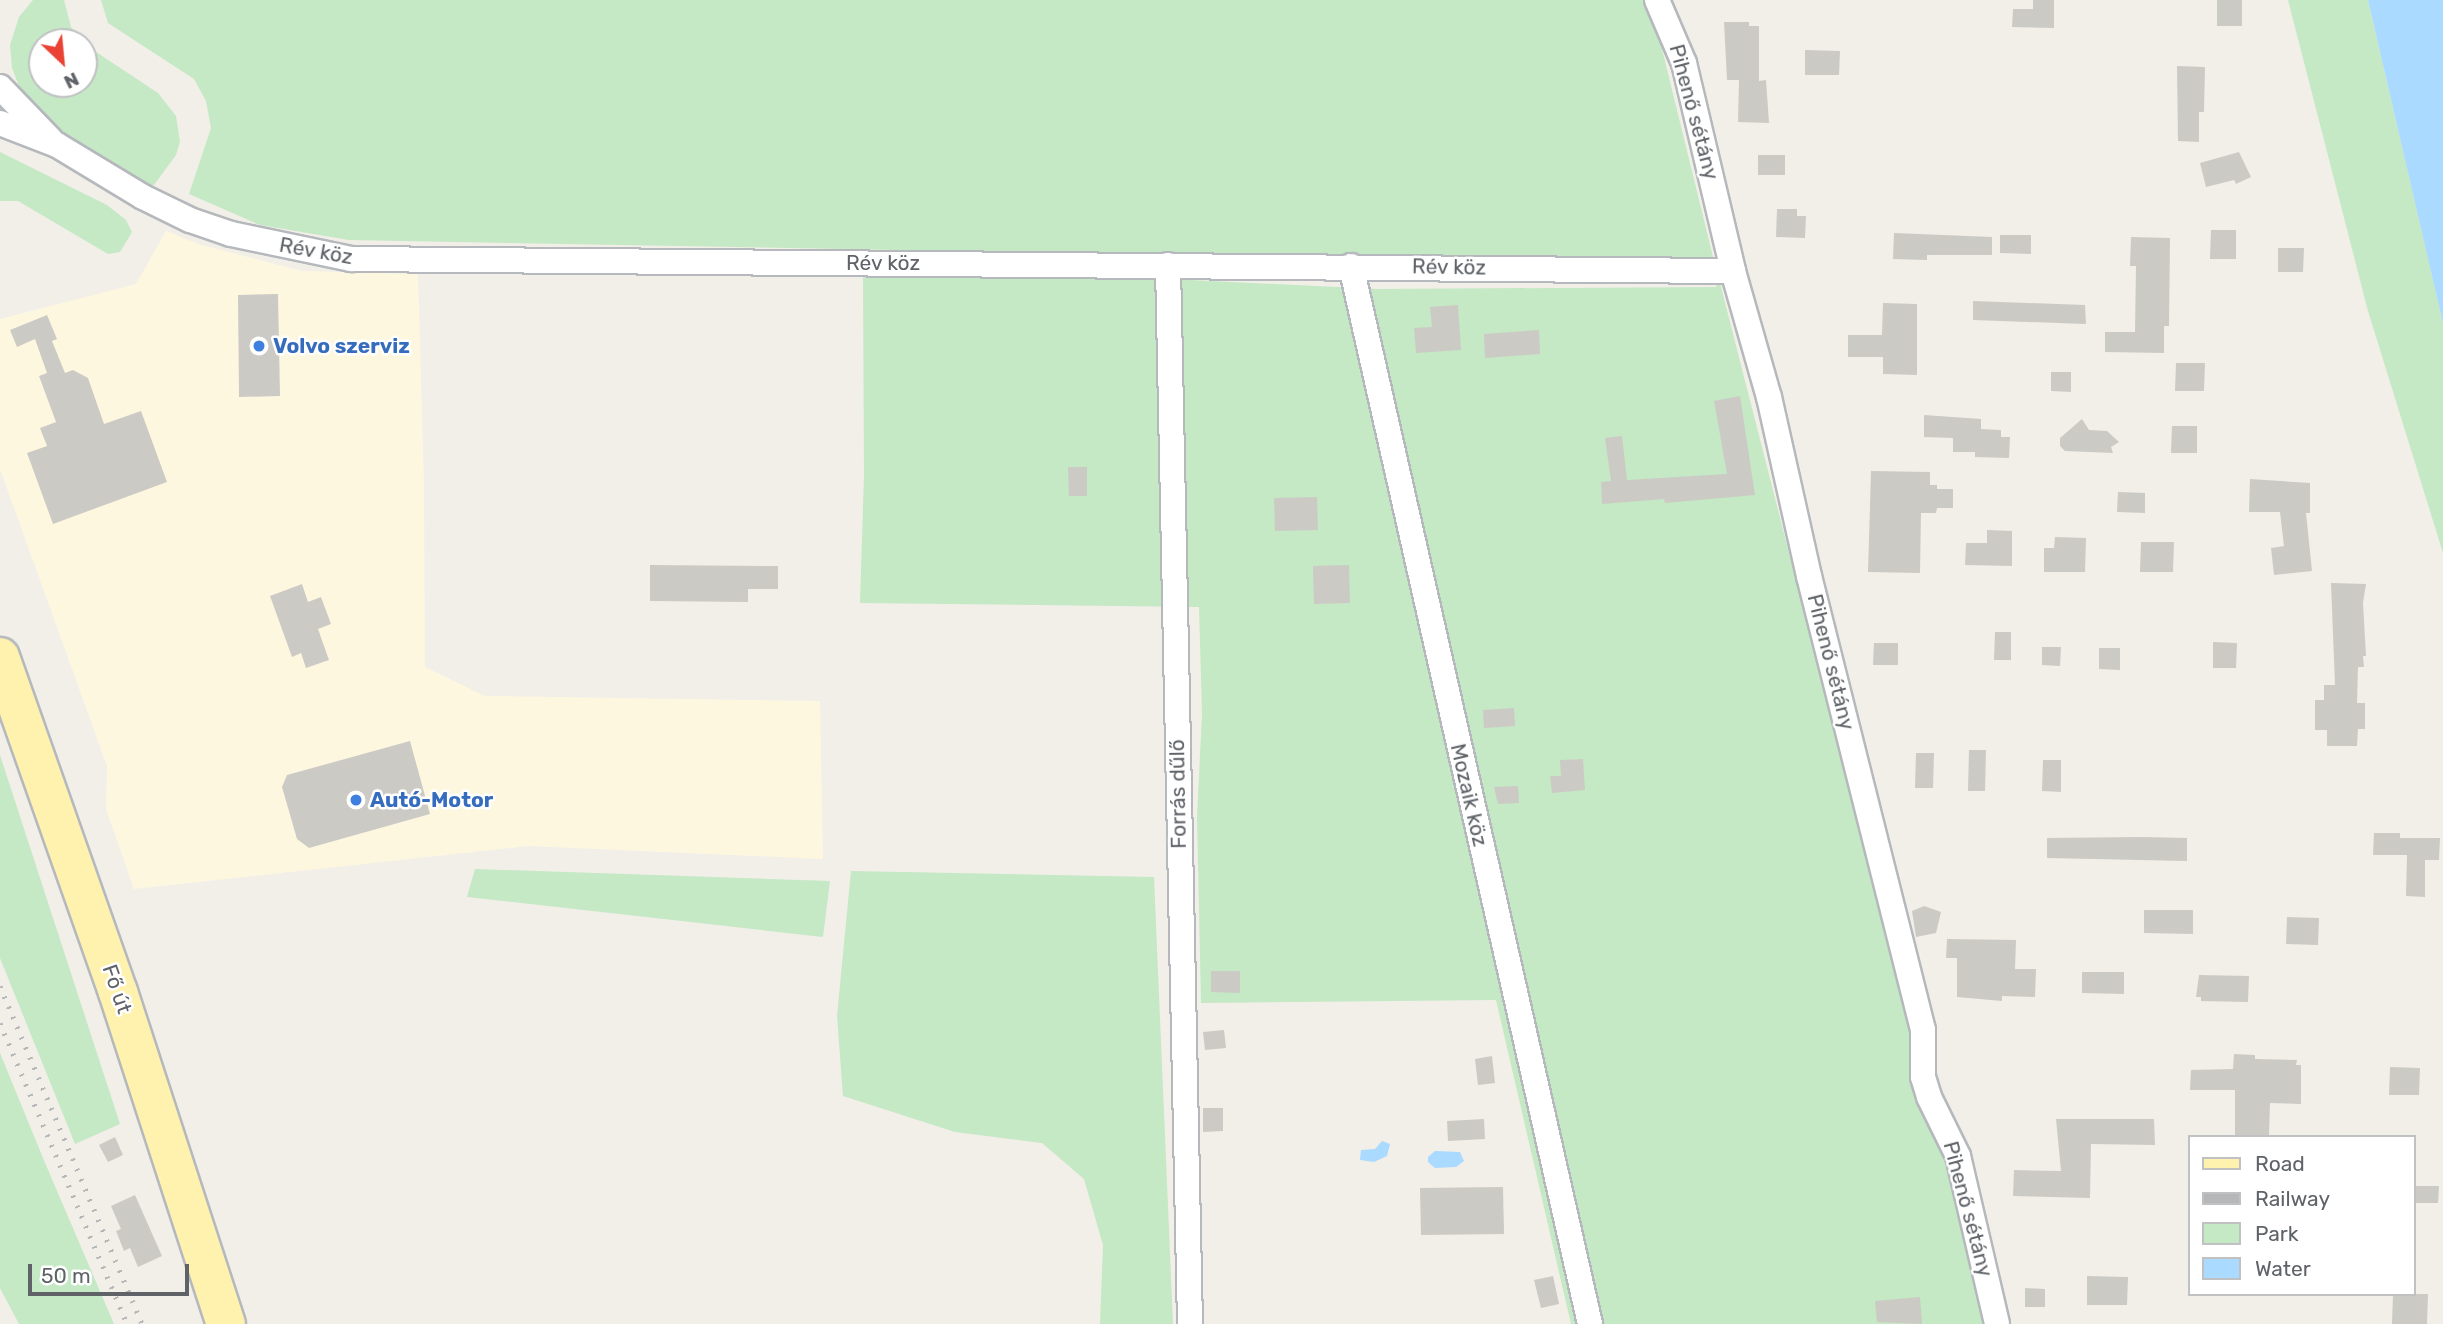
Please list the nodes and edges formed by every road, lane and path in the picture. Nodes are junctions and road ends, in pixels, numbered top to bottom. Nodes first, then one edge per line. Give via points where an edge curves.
1 (1657, 0) edge
2 (0, 87) edge
3 (0, 123) edge
4 (57, 145) junction
5 (1168, 265) junction
6 (1351, 266) junction
7 (1733, 271) junction
8 (0, 657) edge
9 (226, 1324) edge
10 (1190, 1324) edge
11 (1590, 1324) edge
12 (1997, 1324) edge

1 - 7 street, Pihenő sétány via 1684,63
2 - 4 street, Rév köz
3 - 4 street, Rév köz
4 - 5 street, Rév köz via 190,220 243,237 351,259
5 - 6 street, Rév köz
5 - 10 street, Forrás dűlő
6 - 7 street, Rév köz
6 - 11 street, Mozaik köz
7 - 12 street, Pihenő sétány via 1769,397 1923,1030 1923,1077 1958,1156
8 - 9 main road, Fő út via 114,979

